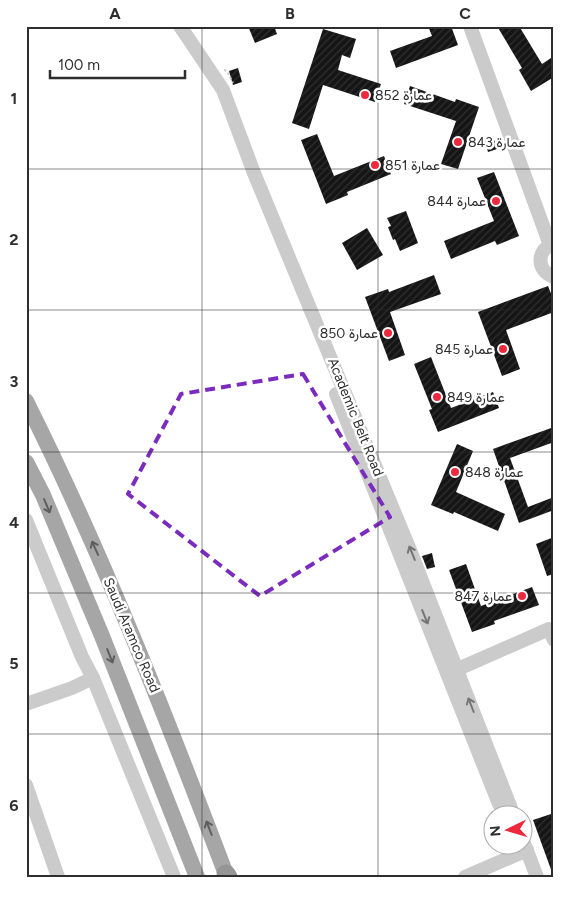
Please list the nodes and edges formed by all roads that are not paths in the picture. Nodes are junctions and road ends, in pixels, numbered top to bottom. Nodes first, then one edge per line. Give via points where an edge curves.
1 (174, 26) edge
2 (180, 26) edge
3 (470, 26) edge
4 (552, 244) edge
5 (554, 277) edge
6 (26, 401) edge
7 (26, 462) edge
8 (26, 520) edge
9 (554, 640) edge
10 (458, 669) junction
11 (93, 678) junction
12 (26, 704) edge
13 (26, 785) edge
14 (500, 806) edge
15 (510, 806) edge
16 (31, 816) edge
17 (504, 856) edge
18 (523, 856) edge
19 (526, 856) edge
20 (227, 876) edge
21 (58, 877) edge
22 (174, 877) edge
23 (197, 877) edge
24 (465, 877) edge
25 (528, 877) edge
26 (537, 877) edge

1 -> 14 street, Academic Belt Road via 211,83 223,108
10 -> 2 street, Academic Belt Road via 223,90
3 - 4 street
4 - 5 street via 542,252 540,262 545,272
20 -> 6 main road, Saudi Aramco Road via 138,646 62,473
7 -> 23 main road, Saudi Aramco Road via 102,636
8 - 11 street
9 - 10 street via 549,630
15 -> 10 street, Academic Belt Road
11 - 12 street
11 - 22 street
13 - 16 street
16 - 21 street
17 - 24 street
18 - 25 street
19 - 26 street

